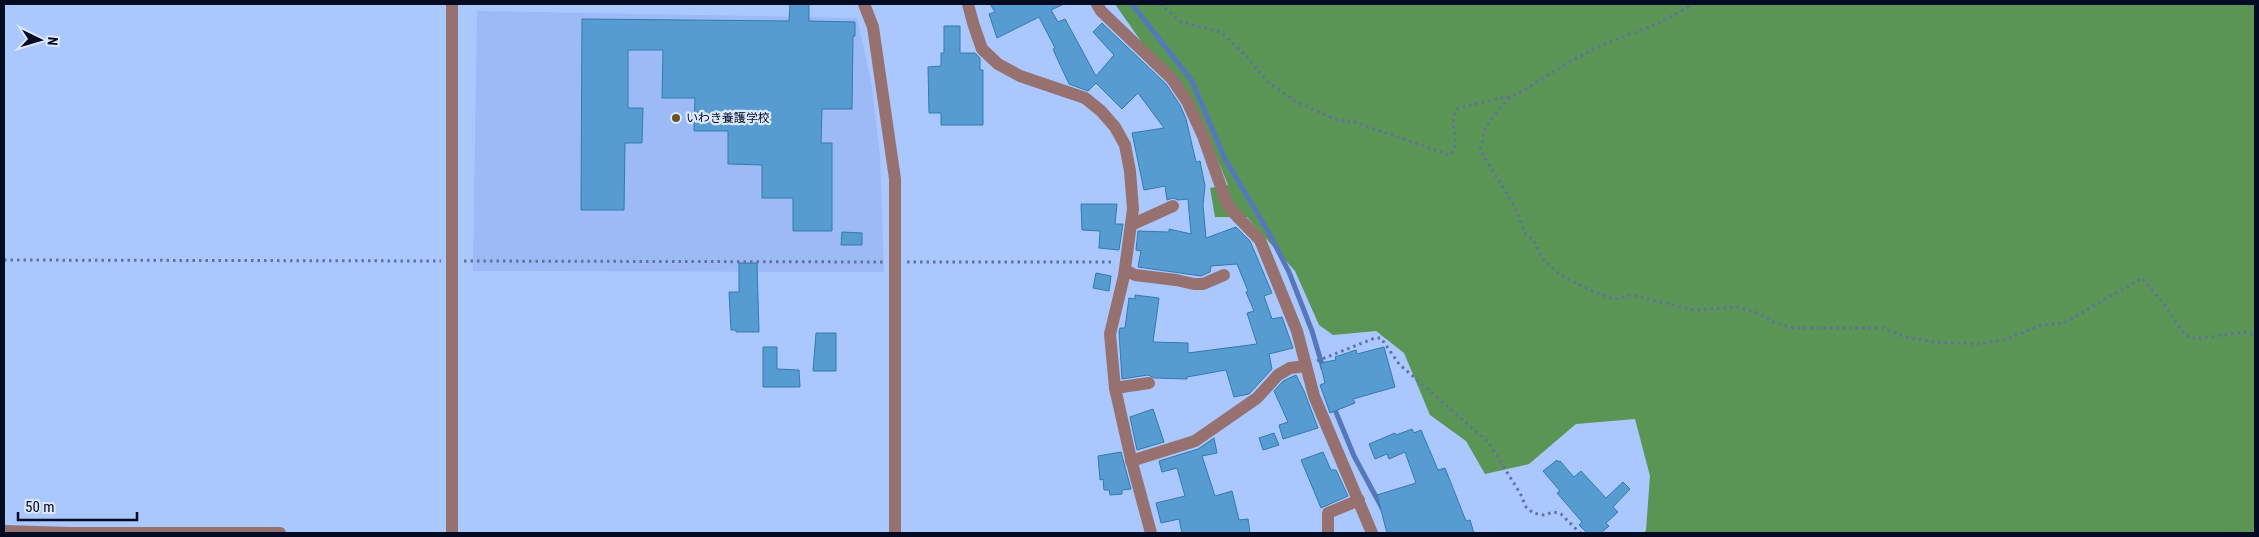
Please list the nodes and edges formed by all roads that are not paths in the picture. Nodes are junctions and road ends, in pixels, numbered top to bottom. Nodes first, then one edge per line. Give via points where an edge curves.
1 (452, 4) edge
2 (864, 4) edge
3 (968, 4) edge
4 (1097, 4) edge
5 (1173, 206) dead end
6 (1130, 225) junction
7 (1125, 266) junction
8 (1224, 275) dead end
9 (1306, 366) junction
10 (1149, 384) dead end
11 (1115, 388) junction
12 (1132, 461) junction
13 (1359, 500) junction
14 (4, 530) edge
15 (280, 533) edge
16 (452, 533) edge
17 (895, 533) edge
18 (1151, 533) edge
19 (1328, 533) edge
20 (1372, 533) edge

1 - 16 street
2 - 17 street via 873,27 895,179
3 - 6 street via 982,49 998,64 1020,76 1085,98 1102,110 1115,127 1125,144 1130,171 1133,209
4 - 9 street via 1172,79 1187,101 1204,136 1226,201 1260,240 1297,331
5 - 6 street
6 - 7 street
7 - 8 street via 1135,275 1194,284 1203,284
7 - 11 street via 1110,334
9 - 12 street via 1290,368 1278,375 1256,398 1195,442
9 - 13 street via 1314,396
10 - 11 street
11 - 12 street
12 - 18 street
13 - 19 street via 1328,513
13 - 20 street
14 - 15 street

